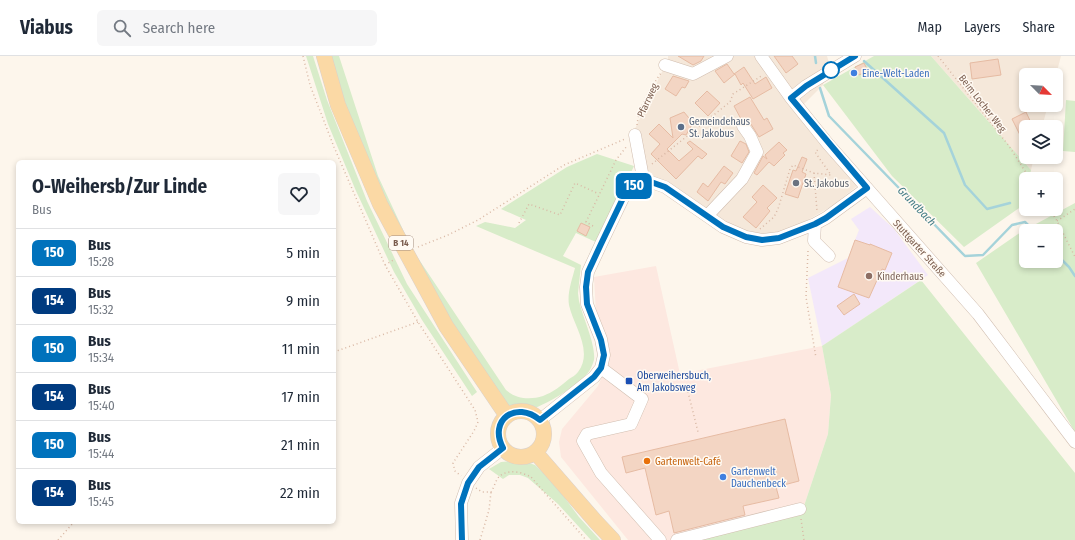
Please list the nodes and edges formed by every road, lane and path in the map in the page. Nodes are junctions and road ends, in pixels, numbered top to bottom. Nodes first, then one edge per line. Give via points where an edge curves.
1 (303, 56) edge
2 (324, 56) edge
3 (727, 56) edge
4 (761, 56) edge
5 (855, 56) edge
6 (938, 56) edge
7 (665, 65) joint
8 (772, 70) junction
9 (791, 98) junction
10 (743, 126) dead end
11 (635, 135) junction
12 (828, 144) junction
13 (1026, 172) edge
14 (814, 173) junction
15 (643, 177) junction
16 (867, 188) junction
17 (599, 194) junction
18 (1075, 209) edge
19 (707, 216) junction
20 (1054, 216) edge
21 (1057, 221) junction
22 (519, 223) dead end
23 (814, 225) junction
24 (593, 226) dead end
25 (746, 237) junction
26 (418, 247) dead end
27 (829, 256) dead end
28 (1075, 257) edge
29 (395, 260) dead end
30 (385, 265) junction
31 (418, 322) junction
32 (336, 351) edge
33 (816, 358) dead end
34 (601, 368) junction
35 (687, 388) dead end
36 (507, 416) junction
37 (540, 420) junction
38 (698, 432) dead end
39 (1075, 442) edge
40 (503, 448) junction
41 (535, 452) junction
42 (468, 483) junction
43 (492, 492) junction
44 (800, 509) joint
45 (72, 524) edge
46 (58, 540) edge
47 (462, 540) edge
48 (480, 540) edge
49 (586, 540) edge
50 (613, 540) edge
51 (660, 540) edge
52 (677, 540) edge
53 (804, 540) edge

1 - 30 path via 310,85
2 - 36 main road, B 14 via 338,105 380,204 446,326
3 - 7 street via 693,74
4 - 8 street, Stuttgarter Straße
5 - 9 street
6 - 13 path via 1009,146
7 - 11 path, Pfarrweg via 638,116
8 - 9 street, Stuttgarter Straße
8 - 15 path via 733,94 730,102
9 - 12 street, Stuttgarter Straße
10 - 19 street via 757,152 742,179
11 - 15 street
11 - 17 path via 616,160
11 - 26 path via 564,165 478,220
12 - 14 path via 815,152 831,175
12 - 16 street, Stuttgarter Straße
14 - 23 path
14 - 25 path via 793,165 774,217
15 - 19 street via 665,187
15 - 34 street via 625,194 588,272 587,304 601,340 604,355
16 - 23 street
16 - 39 street, Stuttgarter Straße via 978,314
17 - 22 path via 575,183 560,215 529,204
17 - 24 path via 586,222
18 - 21 path
19 - 25 street via 723,227
20 - 21 path
21 - 28 path
23 - 25 street via 779,238 762,240
23 - 27 street via 814,241
23 - 33 path via 809,237 806,297
29 - 30 path
30 - 31 path
31 - 32 path
31 - 42 path via 475,410 478,422 453,463 455,471
34 - 37 street via 594,377
34 - 51 street via 642,399 631,424 587,434 583,441 601,473
35 - 38 path
36 - 37 main road via 525,411
36 - 40 main road via 499,427 498,434
37 - 41 main road via 543,441
40 - 41 main road via 509,454 518,457
40 - 42 street via 479,467
41 - 50 main road
42 - 43 path via 482,492
42 - 47 street via 461,504
43 - 48 path
43 - 49 path via 498,477 506,472 523,472 531,477
44 - 52 street
44 - 53 path
45 - 46 path

